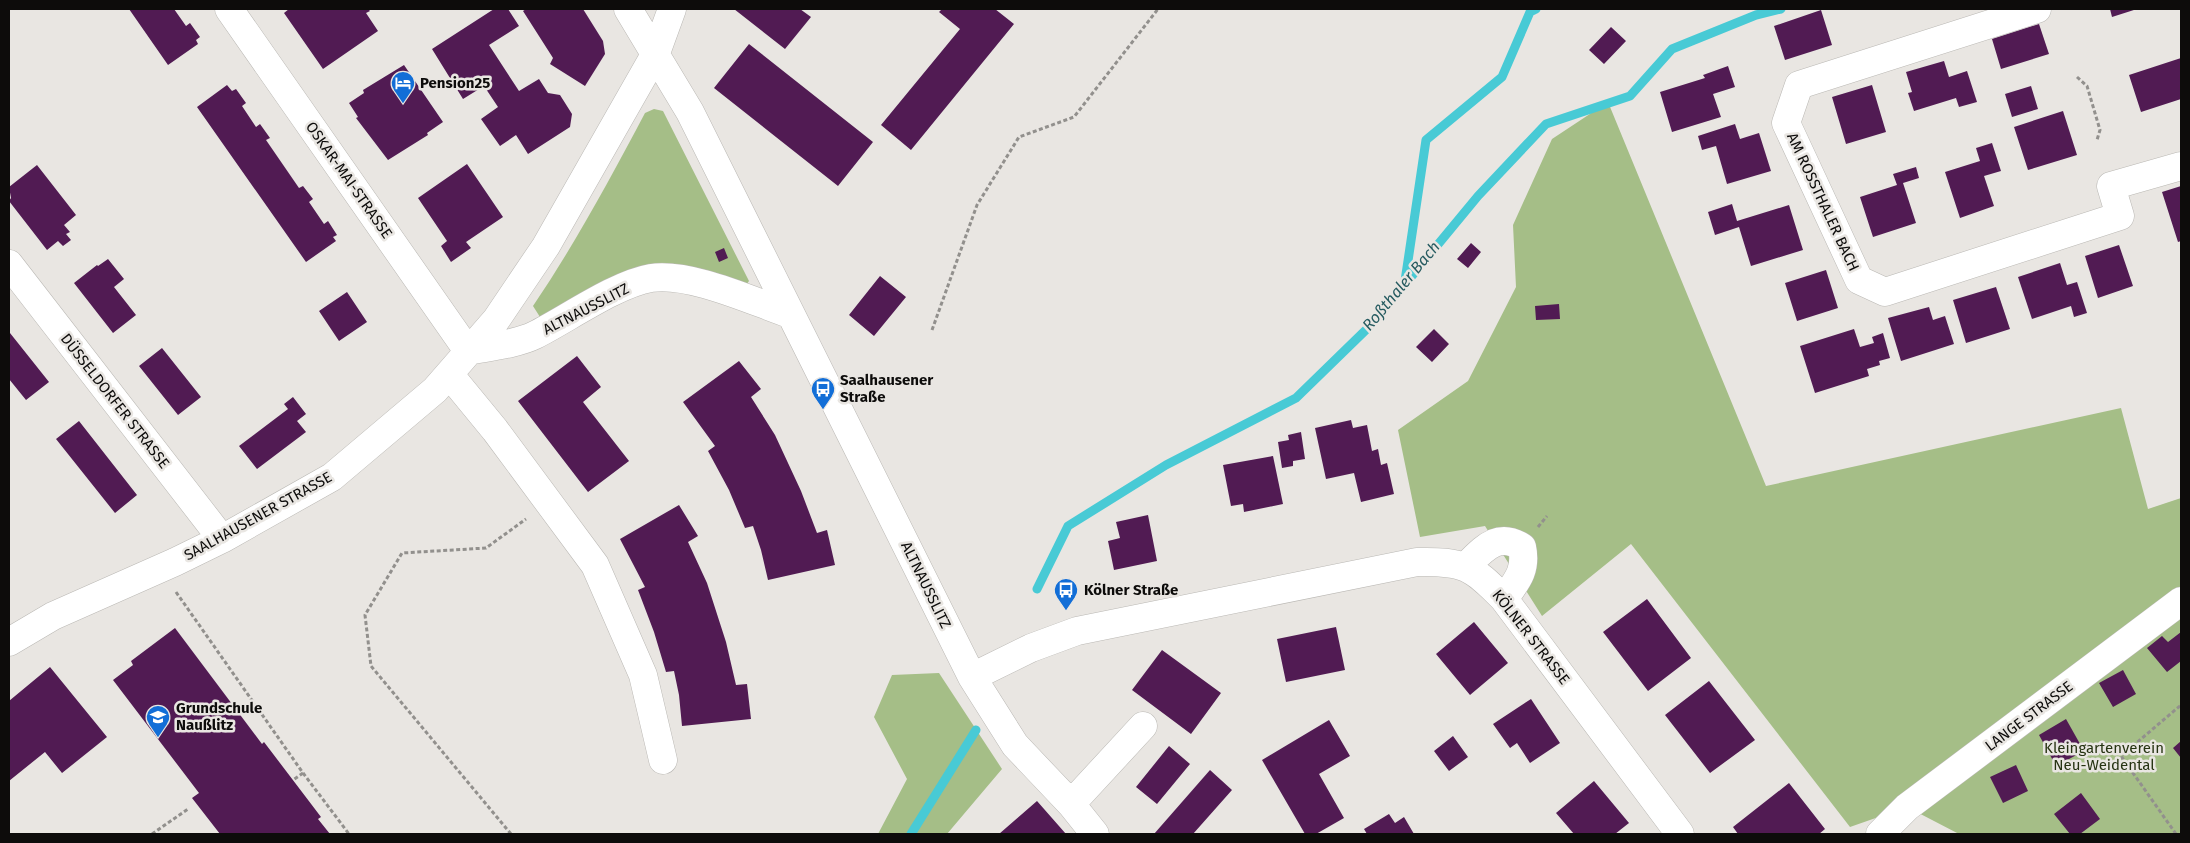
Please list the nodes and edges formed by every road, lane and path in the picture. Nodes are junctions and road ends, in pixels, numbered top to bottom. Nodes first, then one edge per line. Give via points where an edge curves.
1 (229, 9) edge
2 (628, 9) edge
3 (672, 9) edge
4 (1158, 9) edge
5 (2037, 9) edge
6 (656, 53) junction
7 (2077, 77) dead end
8 (2097, 140) dead end
9 (2181, 166) edge
10 (9, 264) edge
11 (790, 314) junction
12 (932, 330) dead end
13 (468, 352) junction
14 (449, 374) junction
15 (549, 502) junction
16 (222, 538) junction
17 (1466, 566) junction
18 (160, 568) junction
19 (1504, 599) junction
20 (2181, 601) edge
21 (9, 642) edge
22 (972, 677) junction
23 (2181, 705) edge
24 (1143, 726) dead end
25 (663, 760) dead end
26 (303, 774) junction
27 (293, 780) dead end
28 (1071, 804) junction
29 (188, 809) dead end
30 (152, 834) edge
31 (349, 834) edge
32 (511, 834) edge
33 (1095, 834) edge
34 (1680, 834) edge
35 (1880, 834) edge
36 (2176, 834) edge

1 - 13 street, OSKAR-MAI-STRASSE
2 - 6 street, ALTNAUSSLITZ
3 - 6 street, SAALHAUSENER STRASSE
4 - 12 path via 1074,118 1019,136 977,204
5 - 9 street, AM ROSSTHALER BACH via 1799,86 1786,123 1859,280 1886,292 2120,216 2111,186
6 - 11 street, ALTNAUSSLITZ via 690,112
6 - 13 street, SAALHAUSENER STRASSE via 546,246 496,320
7 - 8 path via 2087,86 2100,130
10 - 16 street, DÜSSELDORFER STRASSE
11 - 13 street, ALTNAUSSLITZ via 706,285 650,278 621,288 532,336
11 - 22 street, ALTNAUSSLITZ
13 - 14 street, SAALHAUSENER STRASSE
14 - 15 street via 496,430
14 - 16 street, SAALHAUSENER STRASSE via 435,390 332,477
15 - 25 street via 595,565 643,675
15 - 32 path via 486,548 402,553 366,616 371,666
16 - 18 street, SAALHAUSENER STRASSE
17 - 19 street, KÖLNER STRASSE
17 - 19 street via 1491,542 1512,541 1522,547 1521,575
17 - 22 street, KÖLNER STRASSE via 1446,561 1417,562 1077,631 1031,648
18 - 21 street, SAALHAUSENER STRASSE via 53,616
18 - 26 path
19 - 34 street, KÖLNER STRASSE
20 - 35 street, LANGE STRASSE via 1907,807
22 - 28 street, ALTNAUSSLITZ via 1015,745
23 - 36 path via 2121,756
24 - 28 street
26 - 27 path
26 - 31 path
28 - 33 street, ALTNAUSSLITZ
29 - 30 path

